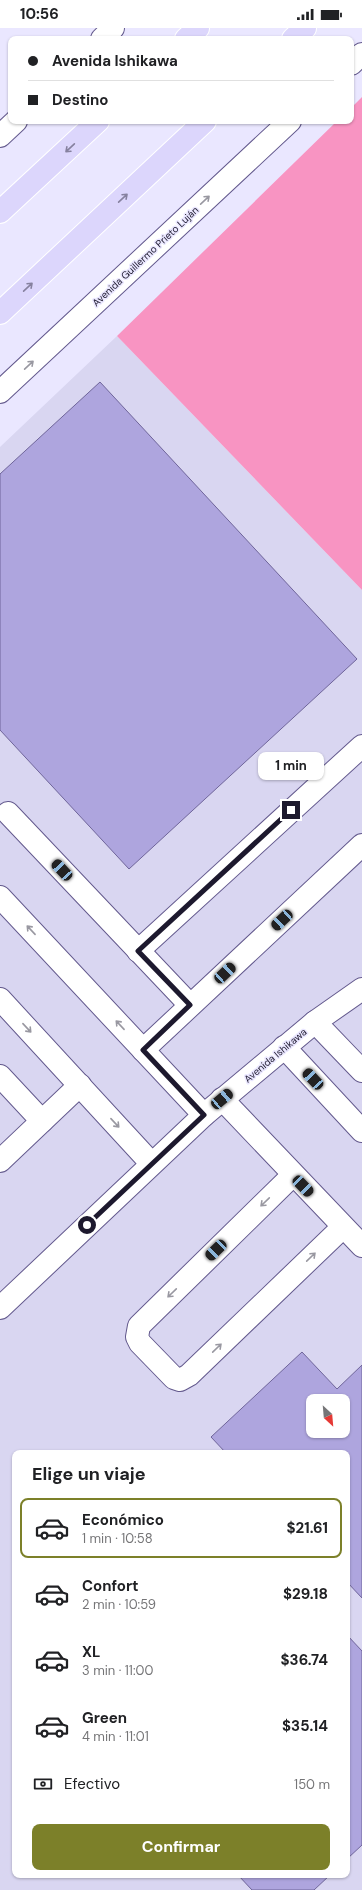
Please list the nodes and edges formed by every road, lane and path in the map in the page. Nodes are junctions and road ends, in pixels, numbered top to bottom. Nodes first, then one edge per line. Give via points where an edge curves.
1 (113, 28) edge
2 (198, 28) edge
3 (305, 28) edge
4 (105, 36) edge
5 (189, 36) edge
6 (296, 36) edge
7 (362, 54) edge
8 (354, 61) edge
9 (13, 124) edge
10 (95, 124) edge
11 (202, 124) edge
12 (287, 124) edge
13 (0, 136) edge
14 (0, 212) edge
15 (0, 313) edge
16 (0, 392) edge
17 (362, 746) edge
18 (8, 813) dead end
19 (362, 845) edge
20 (0, 897) edge
21 (138, 951) junction
22 (360, 995) edge
23 (0, 1000) edge
24 (190, 1005) junction
25 (315, 1022) junction
26 (284, 1047) junction
27 (143, 1050) junction
28 (362, 1071) edge
29 (0, 1076) edge
30 (80, 1085) junction
31 (222, 1099) junction
32 (204, 1115) junction
33 (42, 1122) junction
34 (362, 1131) edge
35 (0, 1161) edge
36 (152, 1163) junction
37 (293, 1175) junction
38 (343, 1226) junction
39 (362, 1246) edge
40 (0, 1308) edge

1 - 4 street
2 - 5 main road
3 - 6 main road
7 - 8 street
9 - 13 street
10 -> 14 main road
15 -> 11 main road
16 -> 12 street, Avenida Guillermo Prieto Luján
17 - 21 street
18 - 21 street
19 - 24 street
27 -> 20 street
21 - 24 street
22 - 25 street, Avenida Ishikawa
23 -> 30 street
24 - 27 street
25 - 26 street, Avenida Ishikawa
25 - 28 street
26 - 31 street, Avenida Ishikawa
26 - 34 street
27 - 32 street
29 - 33 street
30 - 33 street
30 -> 36 street
31 - 32 street, Avenida Ishikawa
31 - 37 street
32 - 36 street, Avenida Ishikawa
33 - 35 street
36 - 40 street, Avenida Ishikawa
37 - 38 street
37 -> 38 street via 139,1326 137,1337 140,1343 174,1378 180,1380 189,1375
38 - 39 street

